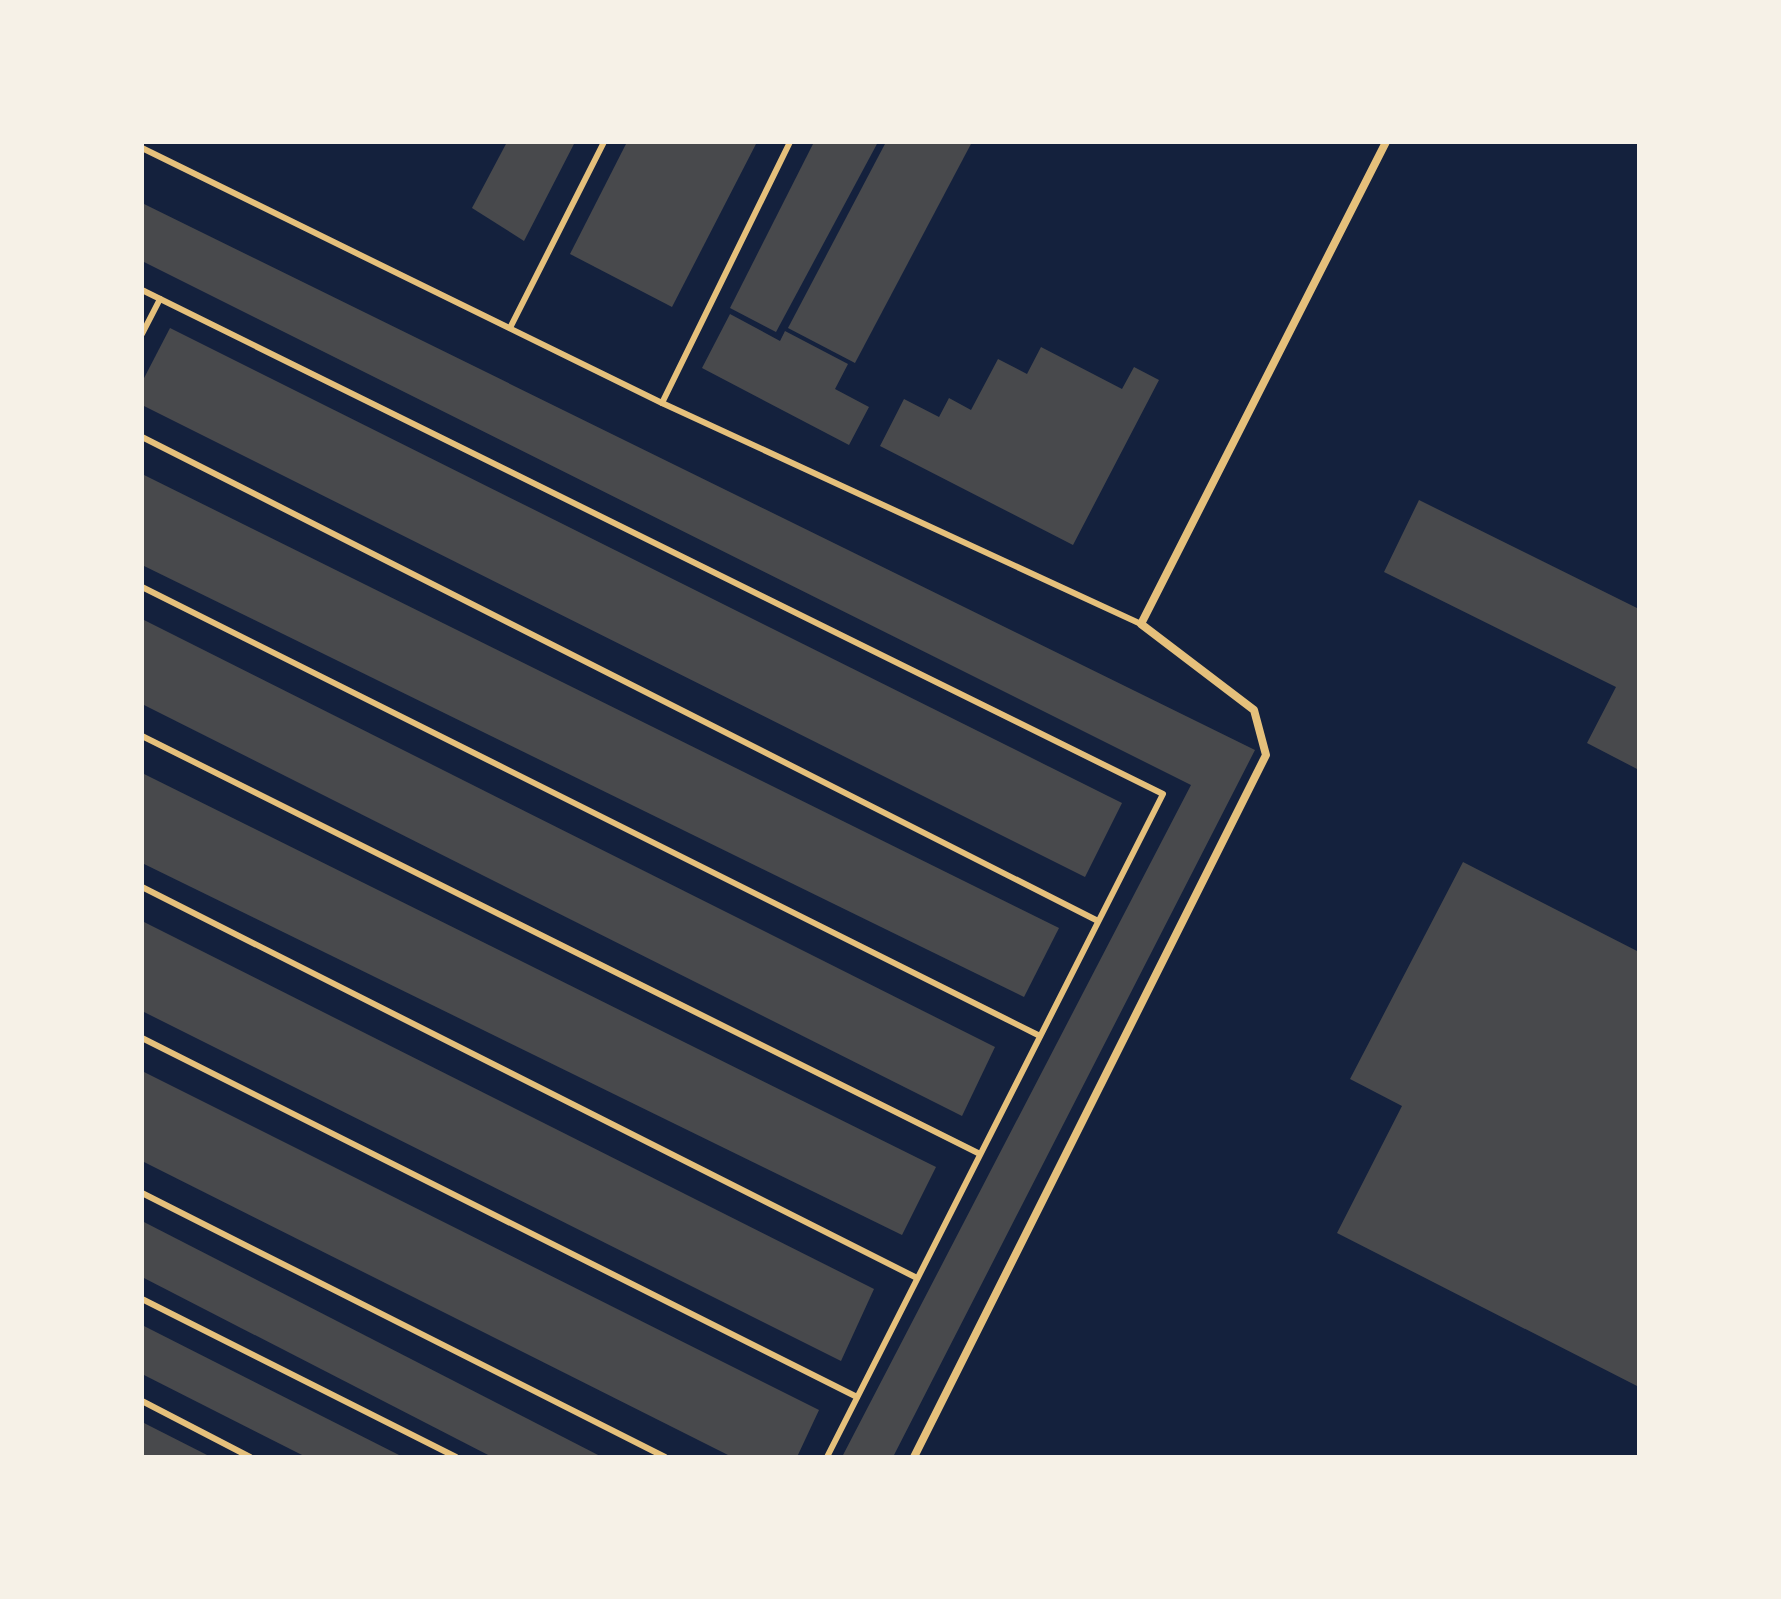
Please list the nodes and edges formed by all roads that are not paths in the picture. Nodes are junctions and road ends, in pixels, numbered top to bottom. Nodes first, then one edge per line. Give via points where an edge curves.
1 (604, 142) edge
2 (790, 142) edge
3 (1386, 142) edge
4 (142, 148) edge
5 (142, 290) edge
6 (160, 299) junction
7 (510, 328) junction
8 (142, 334) edge
9 (662, 403) junction
10 (142, 437) edge
11 (142, 587) edge
12 (1141, 624) junction
13 (142, 736) edge
14 (142, 887) edge
15 (1098, 921) junction
16 (1040, 1036) junction
17 (142, 1038) edge
18 (980, 1154) junction
19 (142, 1193) edge
20 (917, 1278) junction
21 (142, 1299) edge
22 (857, 1397) junction
23 (142, 1401) edge
24 (250, 1457) edge
25 (456, 1457) edge
26 (665, 1457) edge
27 (827, 1457) edge
28 (914, 1457) edge

1 - 7 lane
2 - 9 lane
3 - 12 street
4 - 7 lane
5 - 6 lane
6 - 8 lane
6 - 15 lane via 1163,794
7 - 9 lane
9 - 12 lane
10 - 15 lane
11 - 16 lane
12 - 28 street via 1254,710 1266,755
13 - 18 lane
14 - 20 lane
15 - 16 lane
16 - 18 lane
17 - 22 lane
18 - 20 lane
19 - 26 lane
20 - 22 lane
21 - 25 lane
22 - 27 lane
23 - 24 lane

